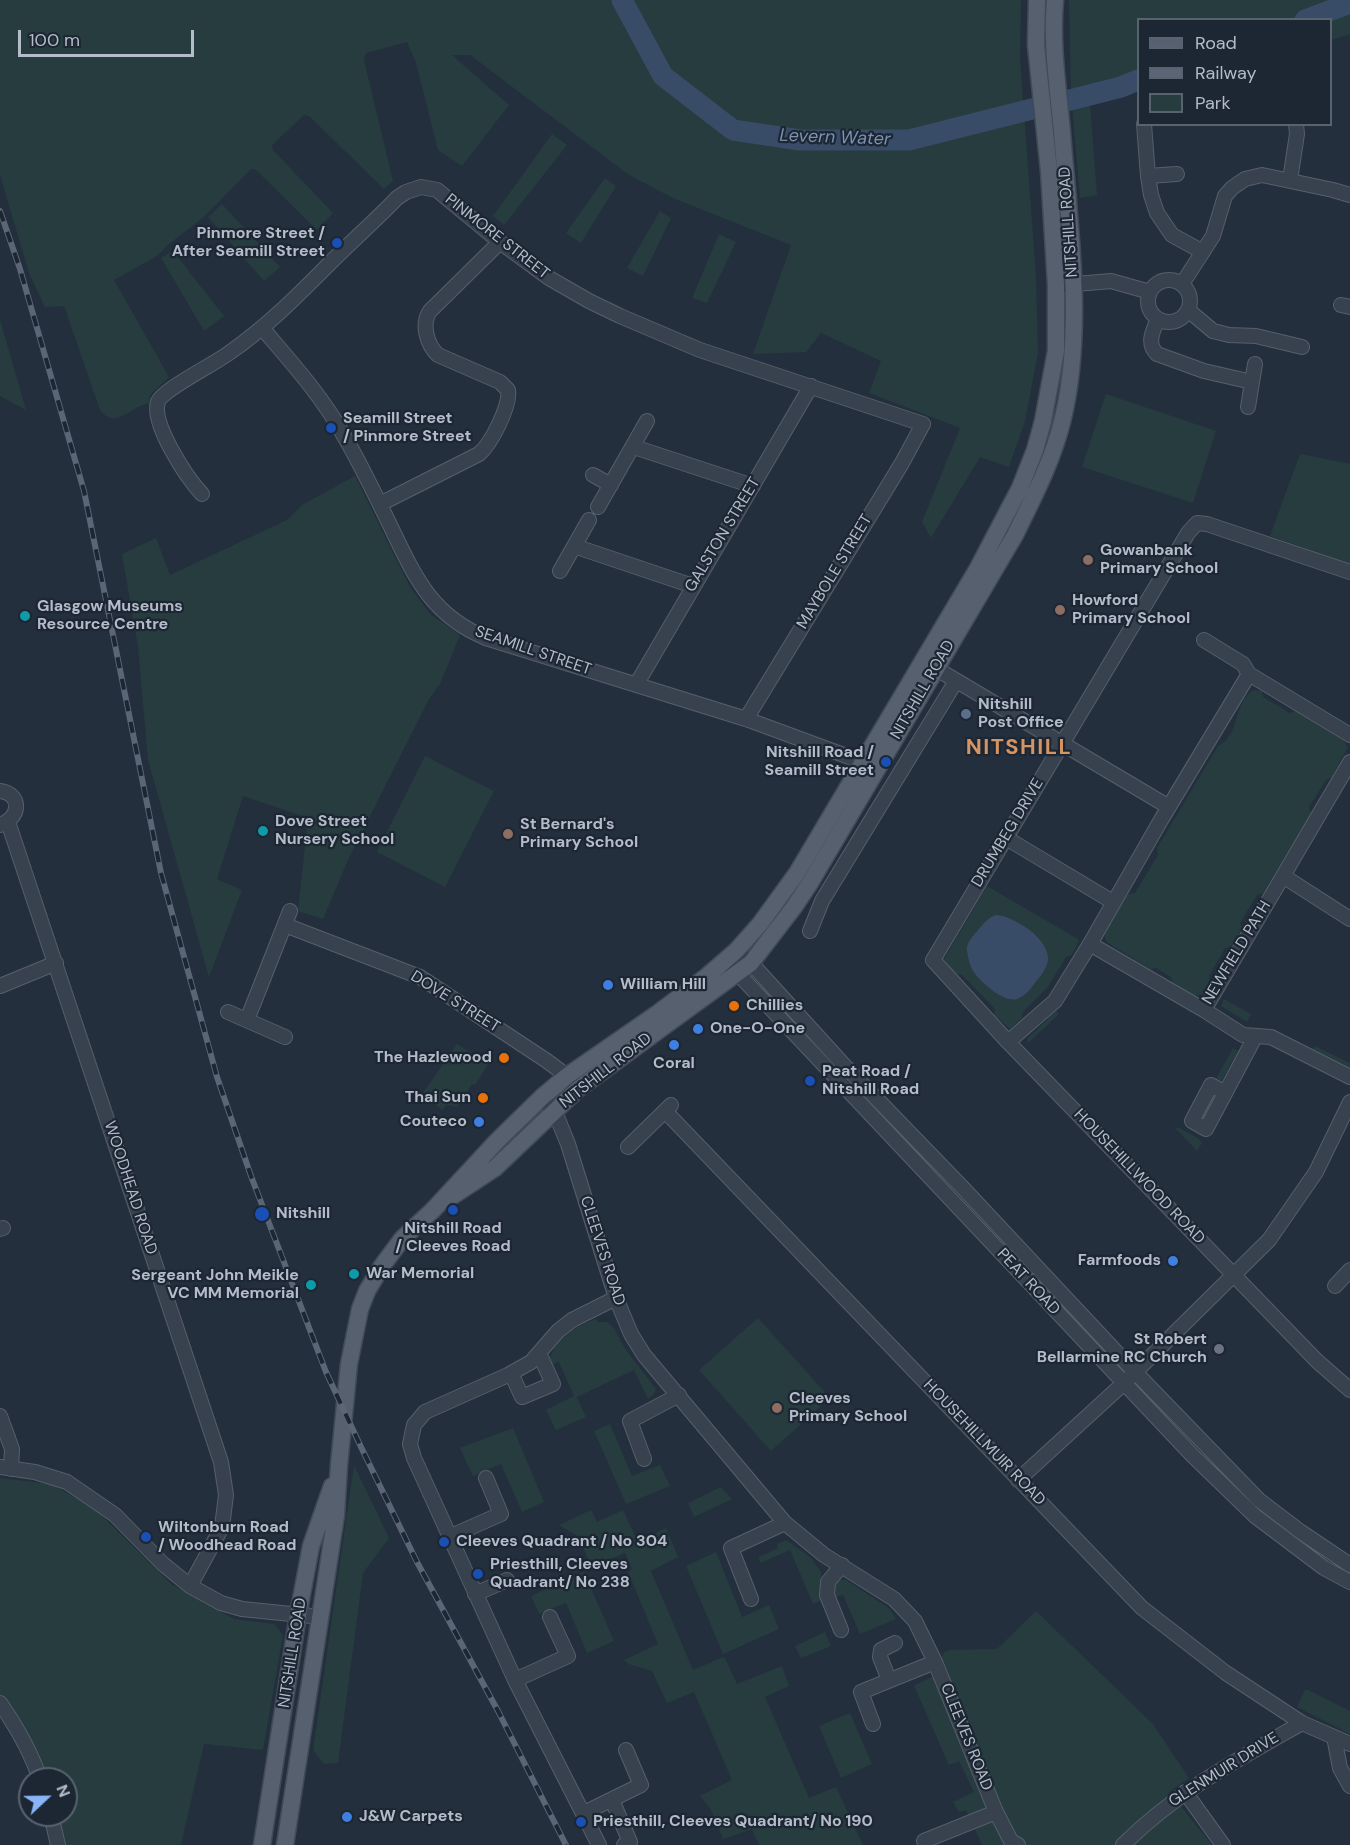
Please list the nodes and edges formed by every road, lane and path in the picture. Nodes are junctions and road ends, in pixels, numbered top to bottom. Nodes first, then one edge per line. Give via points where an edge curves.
1 (1036, 0) edge
2 (1054, 0) edge
3 (1036, 45) junction
4 (1054, 45) junction
5 (1144, 126) edge
6 (1296, 126) edge
7 (1177, 174) dead end
8 (1148, 176) junction
9 (1290, 180) junction
10 (1350, 195) edge
11 (500, 242) junction
12 (1203, 252) junction
13 (1073, 284) junction
14 (1182, 284) junction
15 (1056, 285) junction
16 (1150, 292) junction
17 (1188, 310) junction
18 (1158, 319) junction
19 (262, 329) junction
20 (1302, 347) dead end
21 (1255, 364) dead end
22 (1252, 382) junction
23 (811, 386) junction
24 (1248, 407) dead end
25 (647, 421) dead end
26 (923, 424) joint
27 (634, 447) junction
28 (593, 475) dead end
29 (611, 485) junction
30 (753, 486) junction
31 (202, 494) dead end
32 (380, 504) junction
33 (598, 507) dead end
34 (589, 520) dead end
35 (574, 546) junction
36 (560, 571) dead end
37 (1350, 572) edge
38 (693, 586) junction
39 (1204, 640) dead end
40 (929, 664) junction
41 (1249, 674) junction
42 (956, 681) junction
43 (636, 685) junction
44 (746, 719) junction
45 (1350, 735) edge
46 (1062, 744) junction
47 (1350, 762) edge
48 (871, 765) junction
49 (0, 791) edge
50 (1169, 807) junction
51 (4, 824) edge
52 (1006, 838) junction
53 (1283, 876) junction
54 (1113, 902) junction
55 (1350, 919) edge
56 (810, 930) dead end
57 (1090, 944) junction
58 (731, 956) junction
59 (933, 960) joint
60 (56, 963) junction
61 (744, 969) junction
62 (0, 986) edge
63 (1204, 1010) junction
64 (228, 1012) dead end
65 (247, 1020) junction
66 (285, 1037) dead end
67 (1255, 1037) junction
68 (1008, 1042) junction
69 (567, 1076) junction
70 (1350, 1077) edge
71 (578, 1089) junction
72 (1225, 1093) dead end
73 (542, 1097) junction
74 (1350, 1102) edge
75 (555, 1112) junction
76 (628, 1147) dead end
77 (433, 1210) junction
78 (1350, 1270) edge
79 (1234, 1276) junction
80 (1335, 1286) dead end
81 (616, 1298) junction
82 (539, 1353) junction
83 (1135, 1372) junction
84 (511, 1373) junction
85 (1124, 1383) junction
86 (1350, 1390) edge
87 (679, 1395) junction
88 (0, 1416) edge
89 (644, 1459) dead end
90 (339, 1465) junction
91 (6, 1468) edge
92 (486, 1478) dead end
93 (1018, 1480) junction
94 (785, 1523) junction
95 (449, 1537) junction
96 (842, 1565) junction
97 (1350, 1565) edge
98 (507, 1580) dead end
99 (1350, 1582) edge
100 (190, 1586) junction
101 (475, 1594) junction
102 (751, 1599) dead end
103 (298, 1614) junction
104 (321, 1617) junction
105 (550, 1617) dead end
106 (841, 1630) dead end
107 (895, 1643) dead end
108 (935, 1662) junction
109 (515, 1680) junction
110 (890, 1680) junction
111 (0, 1703) edge
112 (1302, 1723) junction
113 (873, 1724) dead end
114 (1334, 1737) junction
115 (1350, 1744) edge
116 (626, 1750) dead end
117 (36, 1767) edge
118 (1350, 1786) edge
119 (1185, 1792) junction
120 (612, 1800) junction
121 (996, 1812) junction
122 (584, 1813) junction
123 (54, 1827) edge
124 (628, 1844) edge
125 (58, 1845) edge
126 (262, 1845) edge
127 (285, 1845) edge
128 (599, 1845) edge
129 (926, 1845) edge
130 (1018, 1845) edge
131 (1123, 1845) edge
132 (1223, 1845) edge

1 - 3 main road, NITSHILL ROAD
2 - 4 main road, NITSHILL ROAD
3 - 4 main road
3 - 15 main road, NITSHILL ROAD
4 - 13 main road, NITSHILL ROAD
5 - 8 street
6 - 9 street
7 - 8 street
8 - 12 street via 1157,213 1172,235
9 - 10 street
9 - 12 street via 1253,176 1232,188 1225,196 1213,236
11 - 19 street, PINMORE STREET via 437,190 414,189 397,198
11 - 23 street, PINMORE STREET via 549,278 620,316 700,350
11 - 32 street via 430,311 426,321 429,340 438,355 500,382 508,390 508,403 479,454
12 - 14 street
13 - 15 street
13 - 16 street via 1111,281
13 - 40 main road, NITSHILL ROAD via 1069,382 1053,451 1015,535
14 - 16 street via 1165,280
14 - 17 street via 1189,294
15 - 40 main road, NITSHILL ROAD via 1056,351 1035,450 1020,488
16 - 18 street via 1148,305
17 - 18 street via 1179,319
17 - 20 street via 1213,331
18 - 22 street via 1150,344 1157,354 1204,371
19 - 31 street, PINMORE STREET via 159,399 164,433 184,473
19 - 32 street, SEAMILL STREET via 325,405
21 - 22 street
22 - 24 street
23 - 26 street, PINMORE STREET
23 - 30 street, GALSTON STREET
25 - 27 street
26 - 44 street, MAYBOLE STREET
27 - 29 street
27 - 30 street
28 - 29 street
29 - 33 street
30 - 38 street, GALSTON STREET
32 - 43 street, SEAMILL STREET via 423,590 459,624 486,638
34 - 35 street
35 - 36 street
35 - 38 street
37 - 46 street, DRUMBEG DRIVE via 1197,523
38 - 43 street, GALSTON STREET
39 - 41 street via 1243,664
40 - 42 street
40 - 48 main road, NITSHILL ROAD
41 - 45 street
41 - 50 street
42 - 46 street
42 - 56 street via 822,901
43 - 44 street, SEAMILL STREET
44 - 48 street, SEAMILL STREET
46 - 50 street
46 - 52 street, DRUMBEG DRIVE
47 - 53 street, NEWFIELD PATH
48 - 58 main road, NITSHILL ROAD via 760,924
48 - 61 main road, NITSHILL ROAD via 794,907
49 - 51 street, WOODHEAD ROAD via 13,797 16,804 16,813
50 - 54 street
51 - 60 street, WOODHEAD ROAD
52 - 54 street
52 - 59 street, DRUMBEG DRIVE
53 - 55 street
53 - 63 street, NEWFIELD PATH
54 - 57 street
57 - 63 street, NEWFIELD PATH
57 - 68 street via 1055,1000
58 - 61 street, PEAT ROAD
58 - 69 main road, NITSHILL ROAD
59 - 68 street, HOUSEHILLWOOD ROAD
60 - 62 street
60 - 100 street, WOODHEAD ROAD via 221,1462 226,1495 222,1527
61 - 71 main road, NITSHILL ROAD
61 - 83 street, PEAT ROAD via 842,1063
61 - 85 street, PEAT ROAD
63 - 67 street via 1243,1035
64 - 65 street
65 - 66 street
65 - 69 street, DOVE STREET via 288,918 420,977
67 - 70 street via 1271,1037
67 - 72 street
68 - 79 street, HOUSEHILLWOOD ROAD
69 - 71 street, DOVE STREET
69 - 73 main road, NITSHILL ROAD
71 - 75 main road, NITSHILL ROAD
73 - 75 street, CLEEVES ROAD
73 - 77 main road, NITSHILL ROAD
74 - 79 street via 1316,1172 1269,1240
75 - 77 main road, NITSHILL ROAD via 495,1168
75 - 81 street, CLEEVES ROAD
76 - 93 street, HOUSEHILLMUIR ROAD via 668,1108
77 - 90 main road, NITSHILL ROAD via 391,1253 360,1309 349,1364
78 - 80 street
79 - 83 street
79 - 86 street, HOUSEHILLWOOD ROAD
81 - 82 street via 572,1320
81 - 87 street, CLEEVES ROAD via 644,1355
82 - 84 street
82 - 84 street via 554,1384 522,1397
83 - 85 street
83 - 97 street, PEAT ROAD via 1259,1500
84 - 95 street via 426,1412 414,1425 410,1444 414,1458
85 - 93 street
85 - 99 street, PEAT ROAD via 1255,1516 1324,1568
87 - 89 street via 630,1421
87 - 94 street, CLEEVES ROAD
88 - 91 street via 12,1449
90 - 103 main road, NITSHILL ROAD via 311,1546
90 - 104 main road, NITSHILL ROAD
91 - 100 street via 67,1482 115,1515
92 - 95 street via 501,1514
93 - 112 street, HOUSEHILLMUIR ROAD via 1142,1608 1226,1673
94 - 96 street, CLEEVES ROAD
94 - 102 street via 731,1548
95 - 101 street
96 - 106 street via 828,1582 827,1595
96 - 108 street, CLEEVES ROAD via 894,1599 909,1614
98 - 101 street
100 - 103 street via 221,1603 242,1609
101 - 109 street
103 - 104 street
103 - 126 main road, NITSHILL ROAD
104 - 127 main road, NITSHILL ROAD
105 - 109 street via 568,1656
107 - 110 street via 881,1650 880,1656
108 - 110 street, CLEEVES ROAD
108 - 121 street, CLEEVES ROAD
109 - 122 street
110 - 113 street, CLEEVES ROAD via 861,1692
111 - 117 street
112 - 114 street, HOUSEHILLMUIR ROAD
112 - 119 street, GLENMUIR DRIVE
114 - 115 street, HOUSEHILLMUIR ROAD
114 - 118 street via 1340,1768
116 - 120 street via 642,1785
119 - 131 street, GLENMUIR DRIVE
119 - 132 street
120 - 122 street
120 - 124 street
121 - 129 street, CLEEVES ROAD via 924,1841
121 - 130 street, CLEEVES ROAD via 1011,1840
122 - 128 street
123 - 125 street

